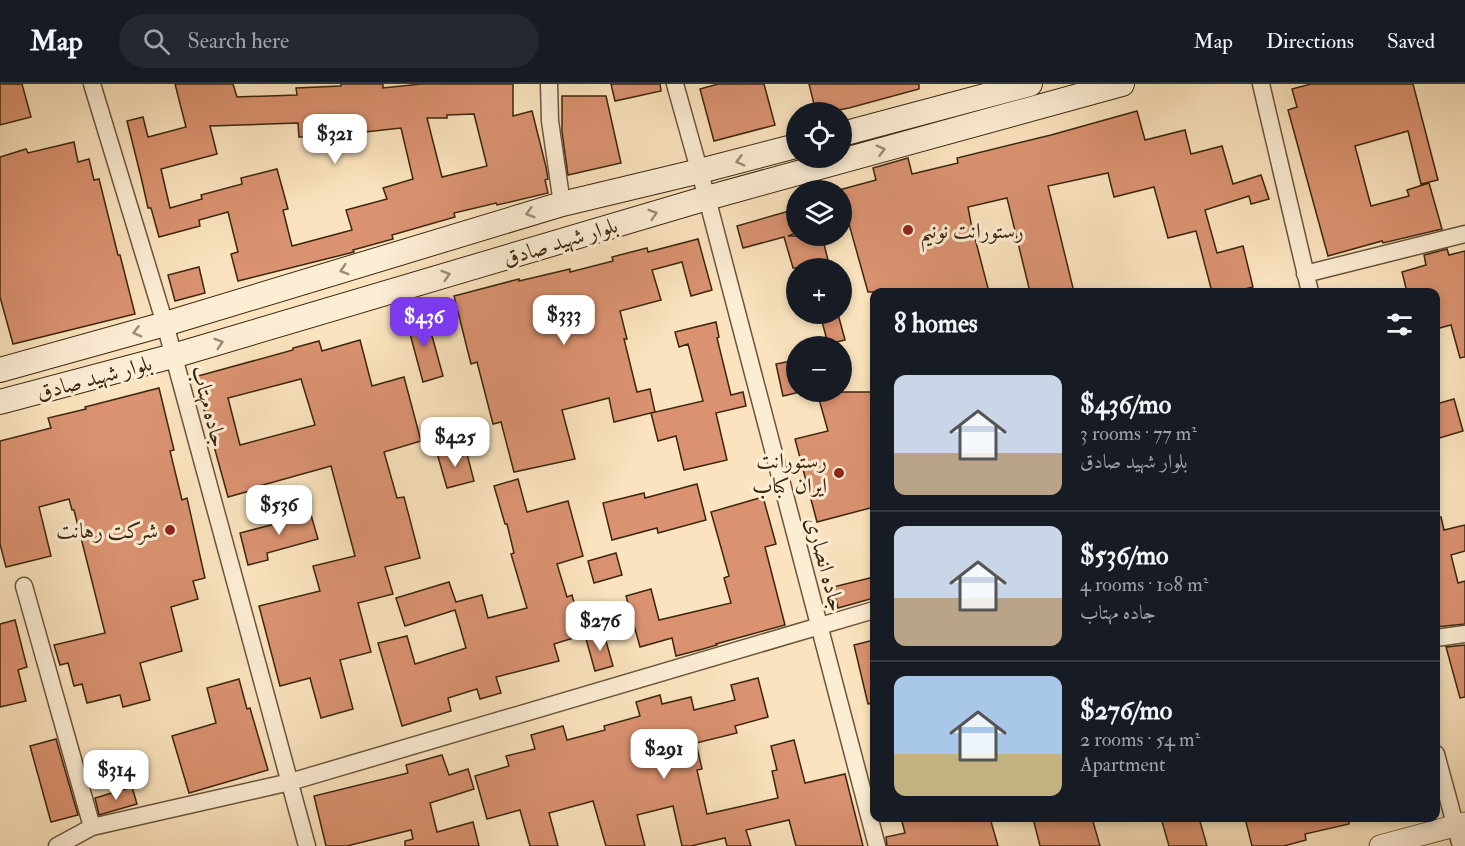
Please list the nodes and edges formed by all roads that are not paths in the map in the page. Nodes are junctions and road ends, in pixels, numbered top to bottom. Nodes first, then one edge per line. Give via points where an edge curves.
1 (92, 84) edge
2 (549, 84) edge
3 (675, 84) edge
4 (1030, 84) edge
5 (1122, 84) edge
6 (1261, 84) edge
7 (852, 131) edge
8 (786, 149) edge
9 (700, 171) junction
10 (707, 198) junction
11 (562, 204) junction
12 (1465, 234) edge
13 (1305, 274) junction
14 (1309, 288) edge
15 (165, 324) junction
16 (173, 357) junction
17 (0, 369) edge
18 (0, 402) edge
19 (24, 586) dead end
20 (870, 611) edge
21 (819, 626) junction
22 (1465, 634) edge
23 (1440, 637) edge
24 (1440, 766) edge
25 (290, 782) junction
26 (870, 819) edge
27 (871, 822) edge
28 (1460, 824) edge
29 (92, 827) junction
30 (57, 846) edge
31 (307, 846) edge
32 (877, 846) edge
33 (1380, 846) edge
34 (1461, 846) edge

1 - 15 street, جاده مهتاب
2 - 11 street
3 - 9 street, جاده انصاری
4 - 7 main road
10 -> 5 main road, بلوار شهید صادق
6 - 13 street
8 -> 9 main road, بلوار شهید صادق
9 - 10 street, جاده انصاری
9 - 11 main road, بلوار شهید صادق
16 -> 10 main road, بلوار شهید صادق
10 - 21 street, جاده انصاری
11 -> 15 main road, بلوار شهید صادق
12 - 13 street
13 - 14 street
15 - 16 street, جاده مهتاب
15 -> 17 main road, بلوار شهید صادق
16 - 18 main road, بلوار شهید صادق
16 - 25 street, جاده مهتاب
19 - 29 street
20 - 21 street
21 - 25 street
21 - 26 street, جاده انصاری
22 - 23 street
24 - 28 street
25 - 29 street
25 - 31 street, جاده مهتاب
27 - 32 street, جاده انصاری
28 - 33 street
28 - 34 street
29 - 30 street

